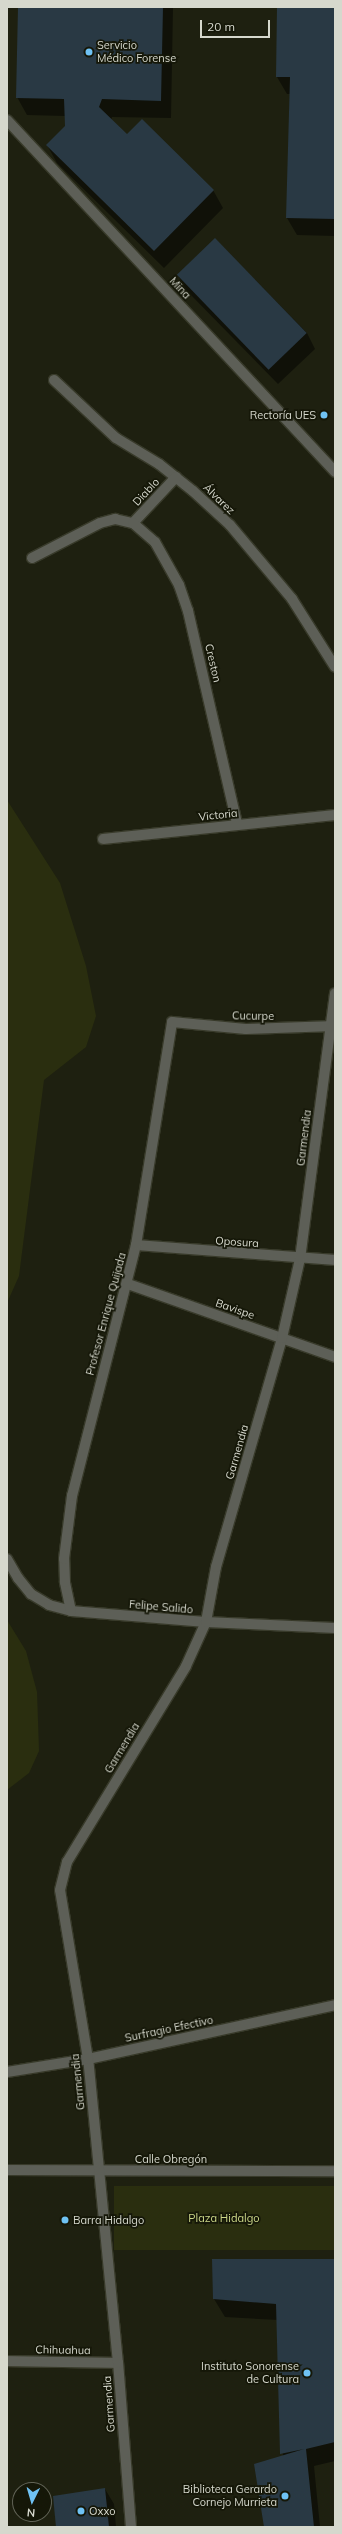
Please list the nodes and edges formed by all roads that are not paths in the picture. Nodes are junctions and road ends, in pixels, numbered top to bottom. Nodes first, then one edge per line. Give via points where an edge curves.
1 (7, 120) edge
2 (54, 380) dead end
3 (335, 472) edge
4 (176, 477) junction
5 (133, 523) junction
6 (32, 558) dead end
7 (335, 667) edge
8 (335, 815) edge
9 (237, 824) junction
10 (103, 839) dead end
11 (335, 993) edge
12 (172, 1022) joint
13 (332, 1026) edge
14 (136, 1245) junction
15 (300, 1259) junction
16 (335, 1260) edge
17 (128, 1284) junction
18 (282, 1338) junction
19 (335, 1356) edge
20 (7, 1559) edge
21 (71, 1611) junction
22 (206, 1622) junction
23 (335, 1628) edge
24 (335, 2005) edge
25 (88, 2058) junction
26 (7, 2072) edge
27 (7, 2170) edge
28 (98, 2171) junction
29 (335, 2171) edge
30 (7, 2361) edge
31 (118, 2363) junction
32 (131, 2527) edge

1 - 3 street, Mina
2 - 4 street, Álvarez via 116,438
4 - 5 street, Diablo
4 - 7 street, Álvarez via 230,526 273,575 307,619
5 - 6 street via 123,519 107,520
5 - 9 street, Creston via 149,534 162,552 179,585 188,611
8 - 9 street, Victoria
9 - 10 street, Victoria
11 - 13 street, Garmendia
12 - 13 street, Cucurpe via 246,1029
12 - 14 street, Profesor Enrique Quijada
13 - 15 street, Garmendia
14 - 15 street, Oposura
14 - 17 street, Profesor Enrique Quijada
15 - 16 street, Oposura
15 - 18 street, Garmendia
17 - 18 street, Bavispe
17 - 21 street, Profesor Enrique Quijada via 102,1372 72,1496 64,1559 65,1582
18 - 19 street, Bavispe
18 - 22 street, Garmendia via 216,1567
20 - 21 street, Felipe Salido via 31,1594 49,1605
21 - 22 street, Felipe Salido
22 - 23 street, Felipe Salido
22 - 25 street, Garmendia via 186,1666 67,1862 62,1875 62,1908
24 - 25 street, Surfragio Efectivo
25 - 26 street, Surfragio Efectivo
25 - 28 street, Garmendia
27 - 28 street, Calle Obregón
28 - 29 street, Calle Obregón
28 - 31 street, Garmendia
30 - 31 street, Chihuahua
31 - 32 street, Garmendia

